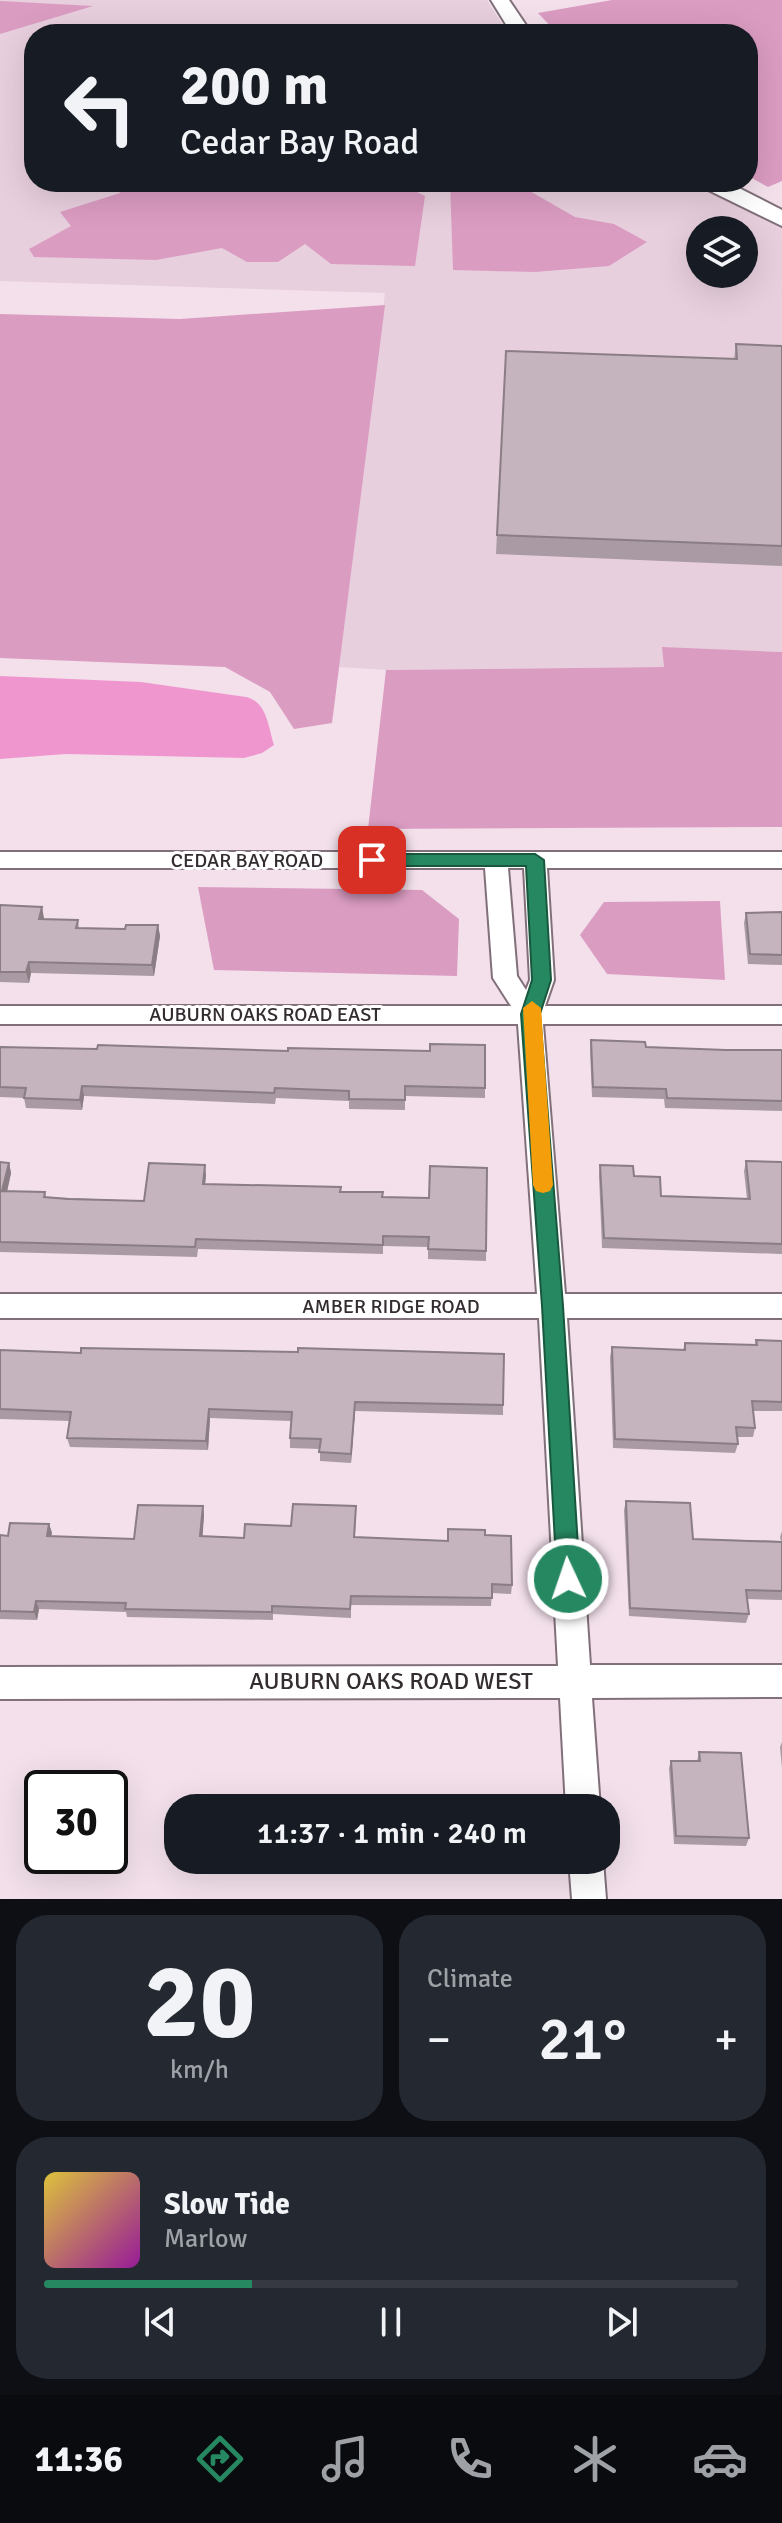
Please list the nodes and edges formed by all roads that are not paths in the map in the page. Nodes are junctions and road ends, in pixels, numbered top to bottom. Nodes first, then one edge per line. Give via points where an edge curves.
1 (500, 0) edge
2 (516, 24) edge
3 (729, 192) edge
4 (782, 219) edge
5 (0, 860) edge
6 (496, 860) junction
7 (535, 860) junction
8 (782, 860) edge
9 (530, 1014) junction
10 (0, 1015) edge
11 (782, 1015) edge
12 (0, 1306) edge
13 (552, 1306) junction
14 (782, 1306) edge
15 (574, 1681) junction
16 (782, 1681) edge
17 (0, 1683) edge
18 (582, 1794) edge
19 (587, 1874) edge
20 (589, 1899) edge

1 - 2 street
3 - 4 street
5 - 6 street, CEDAR BAY ROAD
6 - 7 street, CEDAR BAY ROAD
6 - 9 street via 505,978
7 - 8 street, CEDAR BAY ROAD
7 - 9 street via 542,980
9 - 10 street, AUBURN OAKS ROAD EAST
9 - 11 street
9 - 13 street
12 - 13 street, AMBER RIDGE ROAD
13 - 14 street, AMBER RIDGE ROAD
13 - 15 street
15 - 16 street, AUBURN OAKS ROAD WEST
15 - 17 street, AUBURN OAKS ROAD WEST
15 - 18 street
19 - 20 street

